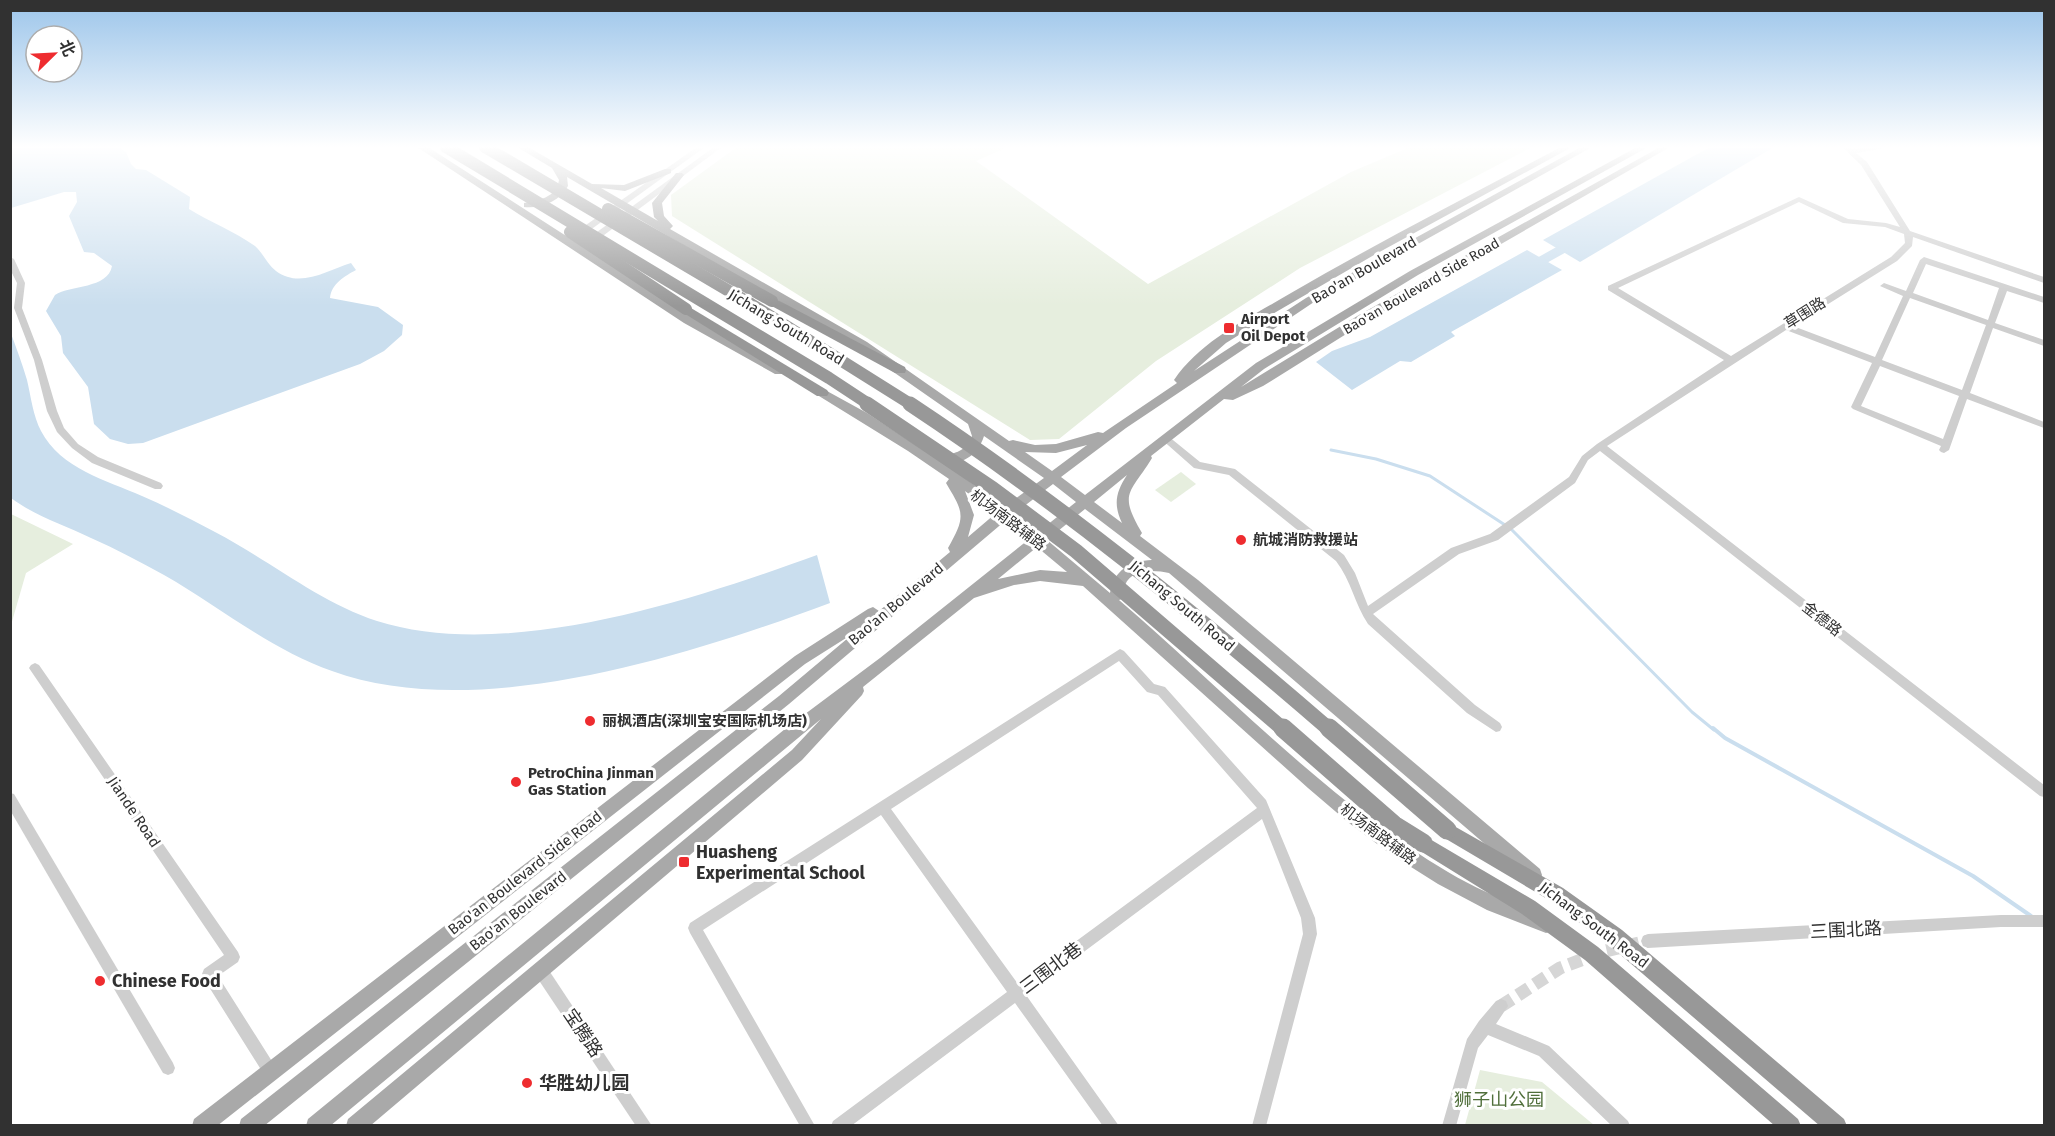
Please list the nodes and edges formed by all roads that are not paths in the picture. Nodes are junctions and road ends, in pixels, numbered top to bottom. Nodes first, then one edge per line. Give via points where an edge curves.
1 (506, 200) edge
2 (526, 200) edge
3 (536, 200) edge
4 (548, 200) edge
5 (574, 200) edge
6 (591, 200) edge
7 (615, 200) edge
8 (628, 200) edge
9 (646, 200) edge
10 (658, 200) edge
11 (1467, 200) edge
12 (1489, 200) edge
13 (1548, 200) edge
14 (1572, 200) edge
15 (1797, 200) edge
16 (1801, 200) edge
17 (1887, 200) edge
18 (509, 202) junction
19 (622, 204) junction
20 (633, 210) junction
21 (1910, 235) junction
22 (681, 237) junction
23 (568, 242) junction
24 (579, 249) junction
25 (10, 259) edge
26 (2044, 280) edge
27 (1884, 286) dead end
28 (2004, 287) junction
29 (1908, 295) junction
30 (2044, 300) edge
31 (1990, 324) junction
32 (1785, 326) junction
33 (2044, 343) edge
34 (1731, 360) junction
35 (1877, 362) junction
36 (900, 370) junction
37 (1172, 390) junction
38 (822, 393) junction
39 (1964, 395) junction
40 (1208, 407) junction
41 (970, 419) junction
42 (1122, 425) junction
43 (2044, 425) edge
44 (995, 437) junction
45 (1160, 441) junction
46 (1600, 446) junction
47 (925, 458) junction
48 (939, 468) junction
49 (1052, 477) junction
50 (158, 486) dead end
51 (1085, 501) junction
52 (1003, 515) junction
53 (1035, 540) junction
54 (1158, 555) junction
55 (947, 560) junction
56 (1182, 575) junction
57 (913, 588) junction
58 (1101, 592) junction
59 (965, 597) junction
60 (1366, 613) junction
61 (1126, 614) junction
62 (885, 662) junction
63 (35, 668) dead end
64 (1496, 727) dead end
65 (2044, 792) edge
66 (10, 798) edge
67 (884, 808) junction
68 (1264, 810) junction
69 (1556, 894) junction
70 (2044, 921) edge
71 (1562, 931) junction
72 (1648, 941) tunnel mouth
73 (541, 971) junction
74 (1016, 994) junction
75 (1501, 1006) tunnel mouth
76 (1484, 1026) junction
77 (168, 1068) dead end
78 (270, 1071) junction
79 (201, 1125) edge
80 (248, 1125) edge
81 (315, 1125) edge
82 (355, 1125) edge
83 (645, 1125) edge
84 (808, 1125) edge
85 (838, 1125) edge
86 (1112, 1125) edge
87 (1259, 1125) edge
88 (1449, 1125) edge
89 (1623, 1125) edge
90 (1791, 1125) edge
91 (1837, 1125) edge

1 - 18 main road, 机场南路辅路
2 - 38 highway, bridge via 686,309
3 - 71 highway, Jichang South Road, bridge via 829,378 993,489 1076,551 1394,825
4 - 18 main road via 534,204
5 - 69 highway, Jichang South Road, bridge via 848,363 1009,471 1144,575 1447,830
6 - 36 highway, bridge
7 - 19 main road
8 - 19 street
9 - 20 street
10 - 22 main road via 659,217
11 - 37 main road via 1250,323 1194,361
12 - 37 main road, Bao'an Boulevard via 1310,300
13 - 40 main road, Bao'an Boulevard via 1323,327 1260,366
14 - 40 main road, Bao'an Boulevard Side Road via 1363,318 1259,382
15 - 34 street via 1611,288
16 - 21 street via 1846,221 1886,225
17 - 21 street
18 - 23 main road, 机场南路辅路
19 - 20 main road
19 - 23 street
20 - 22 main road
20 - 24 street
21 - 26 street
21 - 32 street, 草围路 via 1909,244 1894,259
22 - 36 main road
23 - 24 main road, 机场南路辅路
24 - 38 main road, 机场南路辅路 via 722,341
25 - 50 street via 21,283 18,308 60,430 84,454
27 - 29 street
28 - 29 street via 1924,260
28 - 30 street
28 - 31 street
29 - 31 street
29 - 35 street
31 - 33 street
31 - 39 street
32 - 34 street, 草围路
32 - 35 street
34 - 46 street, 草围路
35 - 39 street
35 - 39 street via 1856,407 1945,448
36 - 41 main road
37 - 42 main road, Bao'an Boulevard
38 - 47 main road, 机场南路辅路
39 - 43 street
40 - 45 main road, Bao'an Boulevard
41 - 44 main road
41 - 47 main road via 978,436 967,454 951,460
42 - 44 main road via 1055,450 1024,448
42 - 49 main road, Bao'an Boulevard
44 - 49 main road
45 - 51 main road, Bao'an Boulevard
45 - 54 main road via 1125,486 1121,504 1130,526
45 - 60 street via 1197,465 1232,472 1340,558 1350,572
46 - 60 street, 草围路 via 1585,458 1572,480 1494,537 1455,552
46 - 65 street, 金德路
47 - 48 main road, 机场南路辅路
48 - 52 main road, 机场南路辅路
48 - 55 main road via 960,492 969,511 967,529
49 - 51 main road
49 - 52 main road, Bao'an Boulevard
51 - 53 main road, Bao'an Boulevard
51 - 54 main road
52 - 53 main road, 机场南路辅路
52 - 55 main road, Bao'an Boulevard
53 - 58 main road, 机场南路辅路
53 - 59 main road, Bao'an Boulevard
54 - 56 main road
55 - 57 main road, Bao'an Boulevard
56 - 61 main road via 1153,564 1128,572 1116,592
56 - 69 main road
57 - 78 main road, Bao'an Boulevard Side Road via 800,660
57 - 80 main road, Bao'an Boulevard via 784,700
58 - 59 main road via 1071,578 1047,574 1021,577
58 - 61 main road, 机场南路辅路
59 - 62 main road, Bao'an Boulevard
60 - 64 street
61 - 71 main road, 机场南路辅路 via 1359,824 1458,888
62 - 73 main road via 797,755
62 - 81 main road, Bao'an Boulevard via 790,734
63 - 78 street, Jiande Road via 233,957 210,974
66 - 77 street
67 - 68 street via 1120,654 1151,689 1161,690
67 - 74 street
67 - 84 street via 695,928
68 - 74 street, 三围北巷
68 - 87 street via 1308,918 1310,934
69 - 91 highway, Jichang South Road via 1615,937
70 - 72 street, 三围北路
71 - 90 highway, Jichang South Road via 1625,980
73 - 82 main road
73 - 83 street, 宝腾路
74 - 85 street, 三围北巷
74 - 86 street
75 - 76 street
76 - 88 street via 1472,1044
76 - 89 street via 1544,1051
78 - 79 main road, Bao'an Boulevard Side Road

